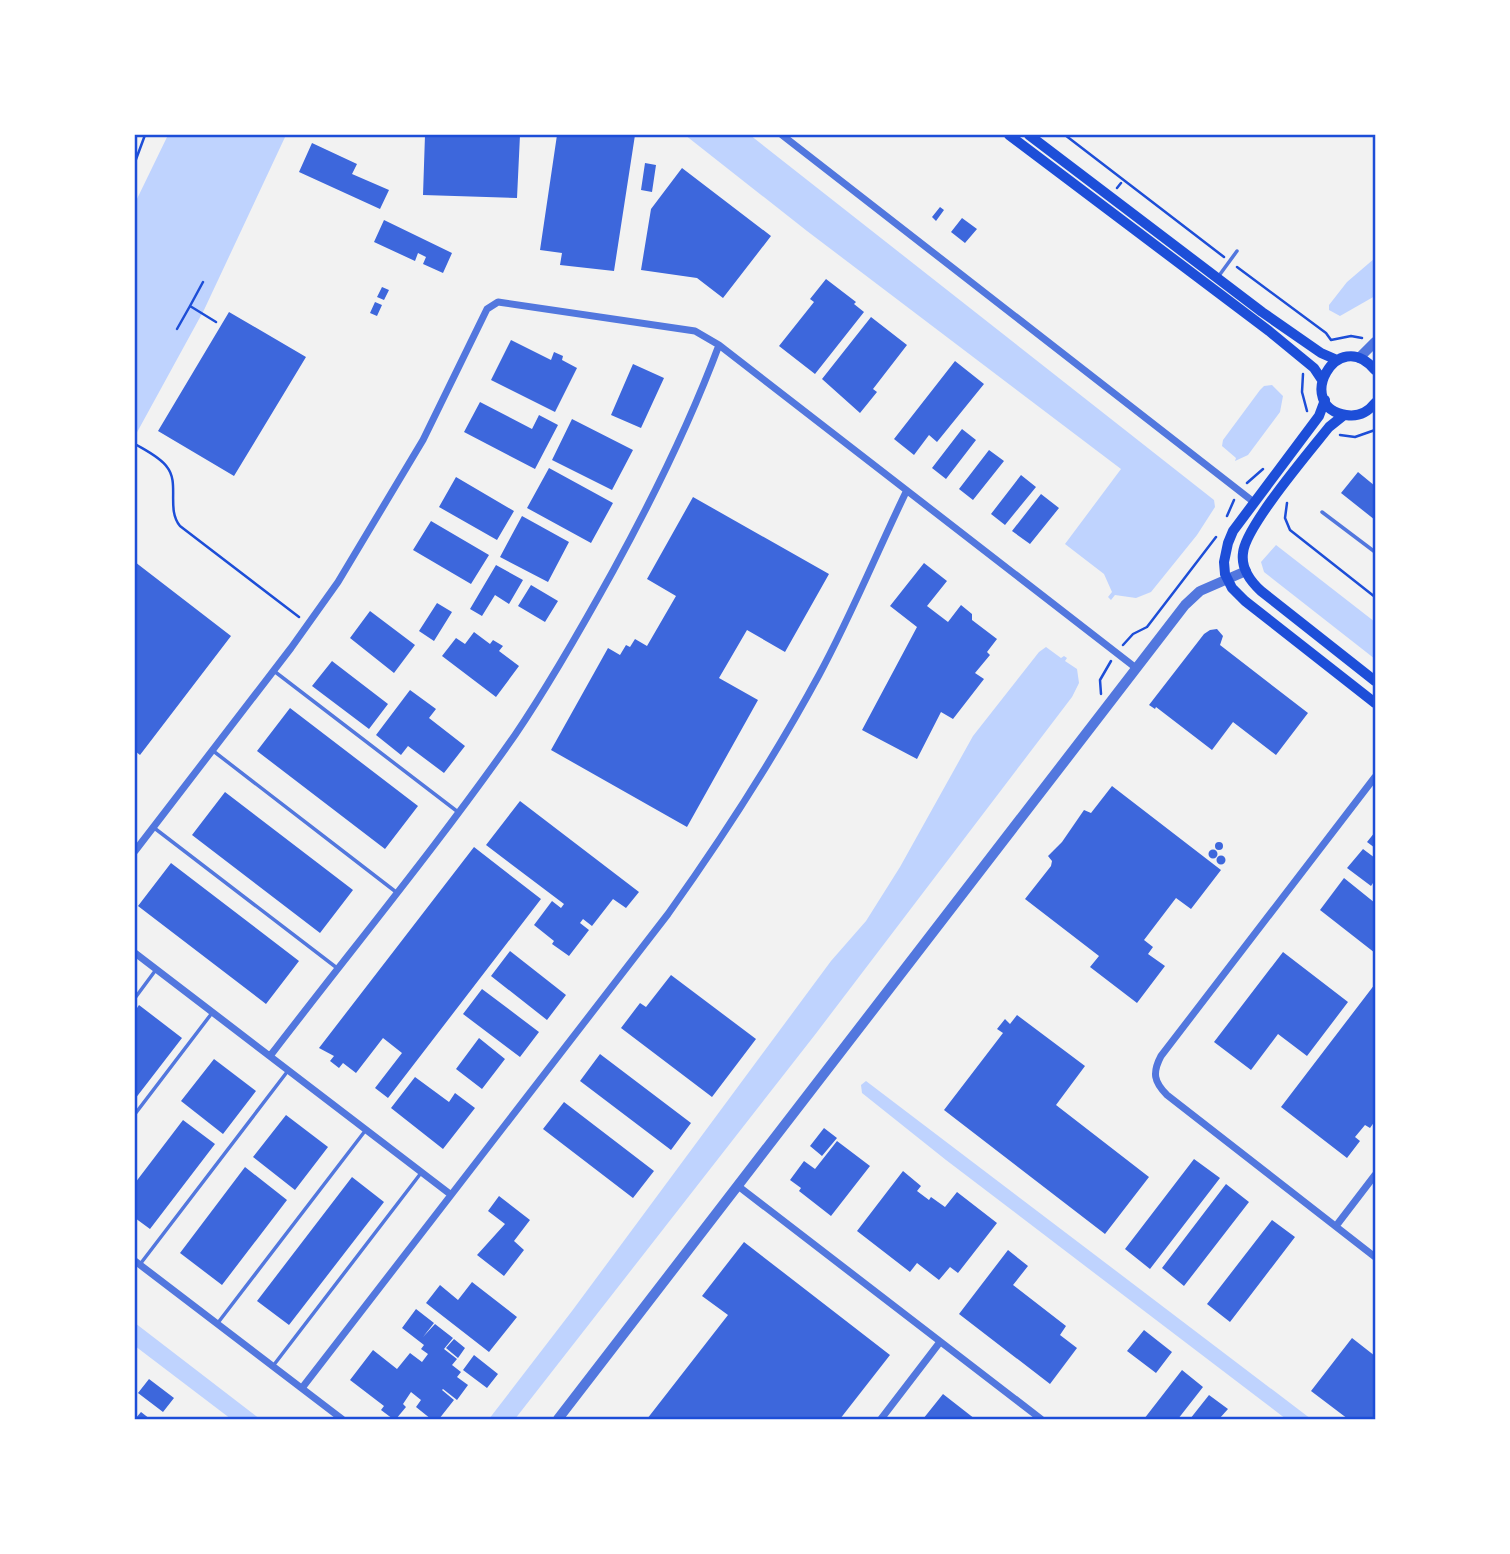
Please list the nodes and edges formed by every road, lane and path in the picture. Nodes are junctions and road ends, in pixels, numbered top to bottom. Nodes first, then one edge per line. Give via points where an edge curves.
1 (145, 135) edge
2 (782, 135) edge
3 (1009, 135) edge
4 (1029, 135) edge
5 (1065, 135) edge
6 (135, 162) edge
7 (1237, 251) dead end
8 (1229, 261) junction
9 (1217, 278) junction
10 (204, 282) dead end
11 (190, 306) junction
12 (216, 322) dead end
13 (177, 329) dead end
14 (1373, 341) edge
15 (719, 345) junction
16 (1359, 358) junction
17 (1338, 360) junction
18 (1305, 366) dead end
19 (1375, 370) edge
20 (1322, 380) junction
21 (1325, 400) junction
22 (1375, 404) edge
23 (1307, 411) dead end
24 (1344, 415) junction
25 (1375, 430) edge
26 (1338, 435) dead end
27 (135, 444) edge
28 (906, 492) junction
29 (1290, 498) dead end
30 (1255, 503) junction
31 (1322, 512) dead end
32 (1205, 551) dead end
33 (1375, 552) edge
34 (1246, 571) junction
35 (1227, 579) junction
36 (1375, 597) edge
37 (285, 607) junction
38 (282, 612) dead end
39 (302, 619) dead end
40 (1123, 645) dead end
41 (1110, 663) dead end
42 (1136, 668) junction
43 (274, 671) junction
44 (1375, 681) edge
45 (1102, 697) dead end
46 (1375, 704) edge
47 (212, 750) junction
48 (1375, 779) edge
49 (458, 812) junction
50 (153, 827) junction
51 (135, 851) edge
52 (396, 892) junction
53 (135, 953) edge
54 (337, 968) junction
55 (156, 969) junction
56 (135, 988) edge
57 (139, 991) junction
58 (135, 998) edge
59 (213, 1012) junction
60 (270, 1056) junction
61 (288, 1070) junction
62 (135, 1114) edge
63 (366, 1130) junction
64 (422, 1172) junction
65 (1375, 1175) edge
66 (738, 1186) junction
67 (450, 1194) junction
68 (1336, 1226) junction
69 (1375, 1257) edge
70 (137, 1263) edge
71 (217, 1324) junction
72 (940, 1342) junction
73 (273, 1366) junction
74 (302, 1388) junction
75 (342, 1419) edge
76 (558, 1419) edge
77 (881, 1419) edge
78 (1041, 1419) edge

1 - 6 path
2 - 30 street
3 - 20 main road via 1269,331
4 - 9 main road
5 - 8 path
7 - 8 lane
8 - 9 lane
8 - 14 path via 1326,333 1330,341 1351,336
9 - 17 main road via 1321,353
10 - 11 path
11 - 12 path
11 - 13 path
14 - 16 street
15 - 28 street
15 - 43 street via 695,331 494,303 377,519
15 - 49 street via 662,478 593,608 523,722
16 - 17 main road
16 - 19 main road
17 - 20 main road
18 - 23 path via 1301,386
20 - 21 main road
21 - 24 main road
21 - 30 main road via 1319,416
22 - 24 main road via 1362,413
24 - 34 main road via 1329,427 1250,533 1242,551
25 - 26 path via 1355,437
27 - 37 path via 168,468 174,516 180,526
28 - 42 street
28 - 67 street via 820,673 743,805 668,914
29 - 36 path via 1284,513 1290,530
30 - 35 main road via 1228,543
31 - 33 lane
32 - 40 path via 1147,627
34 - 35 street
34 - 44 main road via 1261,591
35 - 42 street via 1192,597
35 - 46 main road via 1245,601
37 - 38 path
37 - 39 path
41 - 45 path via 1100,680
42 - 66 street
43 - 47 street
43 - 49 lane
47 - 50 street
47 - 52 lane
48 - 68 street via 1155,1068 1158,1087 1167,1095
49 - 52 street
50 - 51 street
50 - 54 lane
52 - 54 street
53 - 55 street
54 - 60 street
55 - 57 lane
55 - 59 street
56 - 57 lane
57 - 58 lane
59 - 60 street
59 - 62 lane
60 - 61 street
61 - 63 street
61 - 70 lane
63 - 64 street
63 - 71 lane
64 - 67 street
64 - 73 lane
65 - 68 street
66 - 72 street
66 - 76 street
67 - 74 street
68 - 69 street
70 - 71 street
71 - 73 street
72 - 77 street
72 - 78 street
73 - 74 street
74 - 75 street

